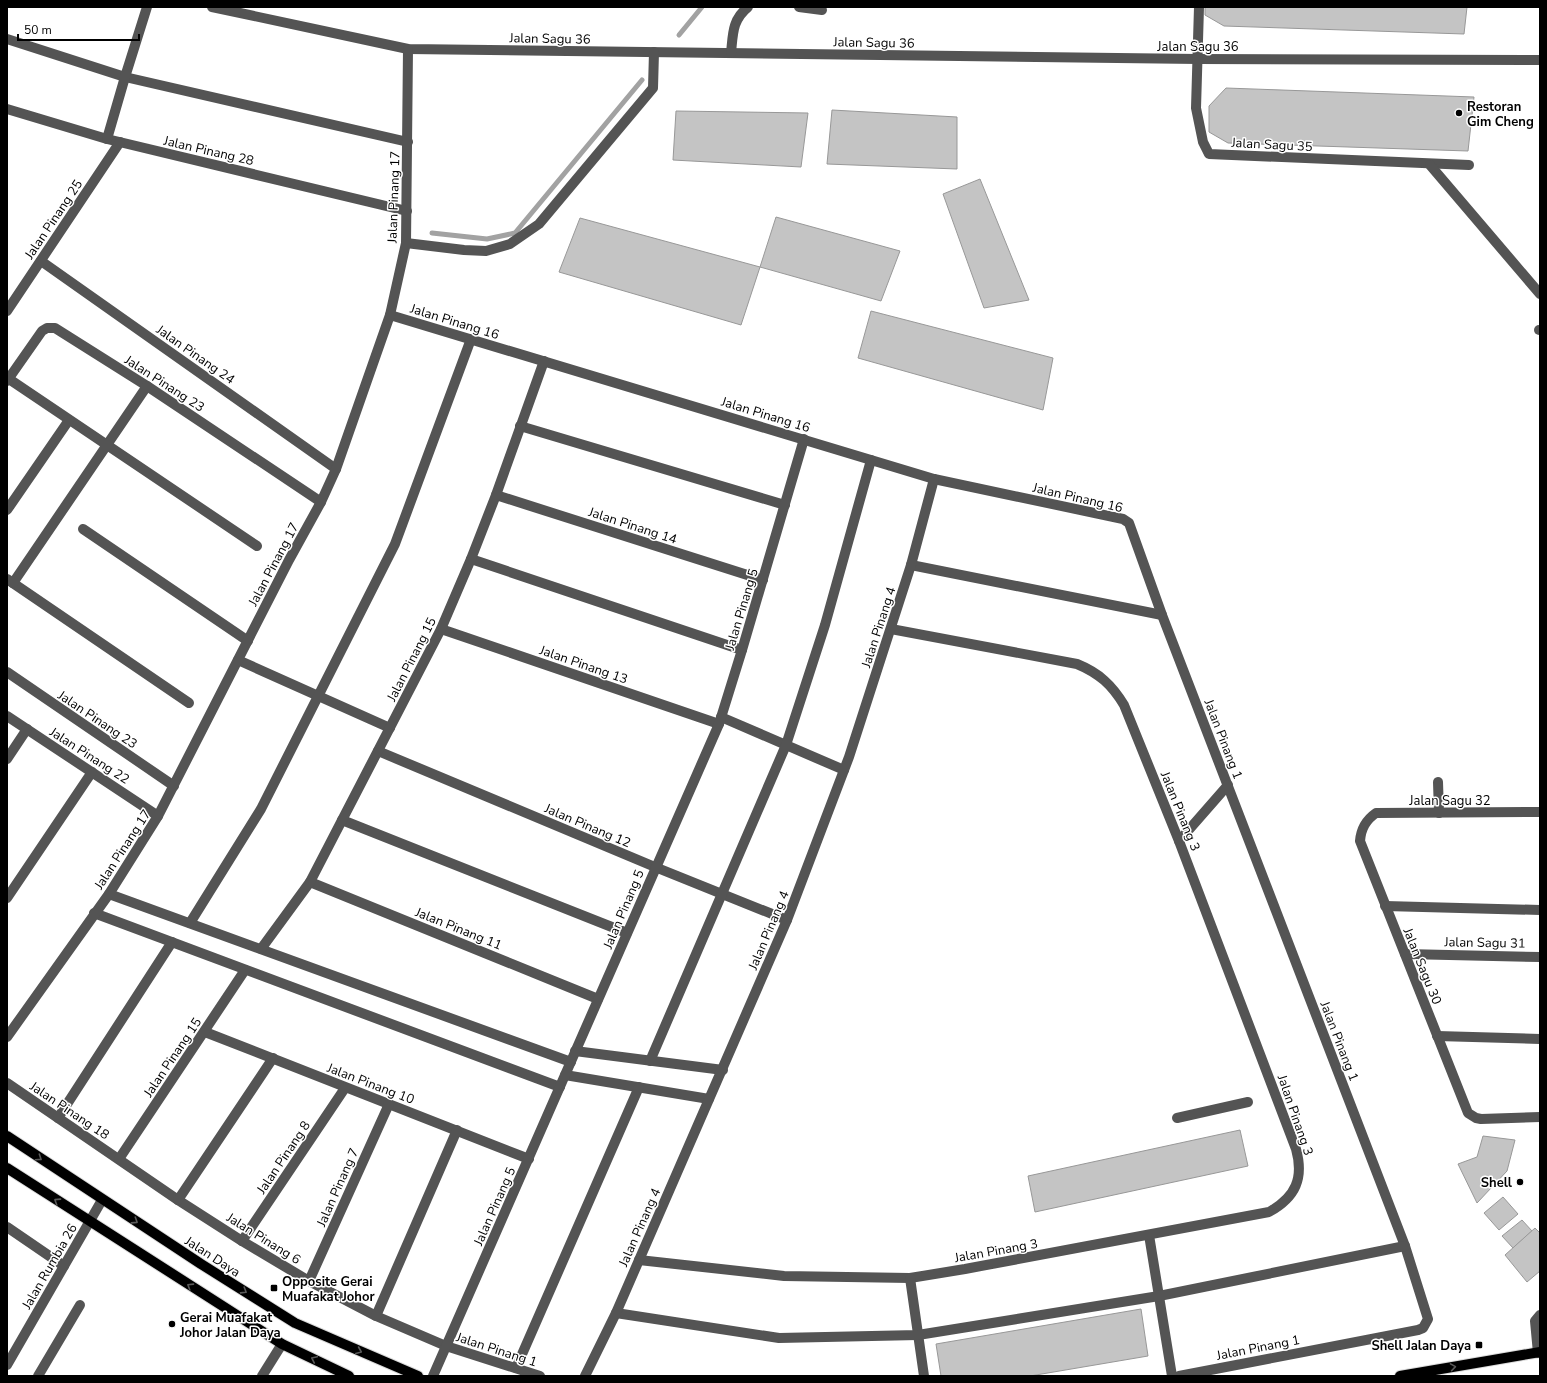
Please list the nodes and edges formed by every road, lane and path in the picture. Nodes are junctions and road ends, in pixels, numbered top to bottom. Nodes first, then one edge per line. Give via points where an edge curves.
1 (147, 7) edge
2 (212, 7) edge
3 (748, 7) edge
4 (799, 7) edge
5 (1199, 7) edge
6 (822, 10) dead end
7 (7, 39) edge
8 (408, 49) junction
9 (654, 52) junction
10 (731, 53) junction
11 (1198, 59) junction
12 (1540, 60) edge
13 (124, 77) junction
14 (7, 109) edge
15 (107, 139) junction
16 (120, 142) junction
17 (408, 142) junction
18 (1430, 165) junction
19 (1469, 166) dead end
20 (407, 211) junction
21 (406, 243) junction
22 (40, 261) junction
23 (1540, 294) edge
24 (7, 311) edge
25 (390, 315) junction
26 (471, 339) junction
27 (544, 361) junction
28 (8, 380) edge
29 (147, 386) junction
30 (69, 420) junction
31 (520, 426) junction
32 (804, 439) junction
33 (107, 446) junction
34 (871, 460) junction
35 (336, 469) junction
36 (934, 479) junction
37 (496, 496) junction
38 (321, 502) junction
39 (785, 505) junction
40 (7, 510) edge
41 (83, 529) dead end
42 (1132, 531) joint
43 (257, 546) dead end
44 (471, 559) junction
45 (911, 566) junction
46 (763, 580) junction
47 (10, 581) edge
48 (1162, 615) junction
49 (441, 629) junction
50 (891, 629) junction
51 (248, 641) junction
52 (742, 650) junction
53 (238, 660) junction
54 (7, 672) edge
55 (319, 696) junction
56 (189, 703) dead end
57 (7, 716) edge
58 (720, 721) junction
59 (390, 728) junction
60 (27, 729) junction
61 (786, 746) junction
62 (378, 751) junction
63 (7, 759) edge
64 (844, 770) junction
65 (92, 772) junction
66 (1438, 782) dead end
67 (1228, 785) junction
68 (174, 786) junction
69 (1540, 812) edge
70 (1439, 813) junction
71 (158, 816) junction
72 (342, 820) junction
73 (1364, 824) joint
74 (1179, 841) junction
75 (655, 867) junction
76 (310, 882) junction
77 (109, 894) junction
78 (723, 894) junction
79 (7, 898) edge
80 (1385, 906) junction
81 (1540, 910) edge
82 (94, 914) junction
83 (787, 920) junction
84 (190, 923) junction
85 (627, 933) junction
86 (172, 942) junction
87 (261, 949) junction
88 (1405, 954) junction
89 (1540, 956) edge
90 (245, 970) junction
91 (598, 999) junction
92 (205, 1032) junction
93 (1437, 1036) junction
94 (7, 1037) edge
95 (1540, 1039) edge
96 (575, 1051) junction
97 (273, 1058) junction
98 (650, 1061) junction
99 (571, 1062) junction
100 (723, 1070) junction
101 (565, 1074) junction
102 (7, 1083) edge
103 (560, 1087) junction
104 (639, 1087) junction
105 (345, 1088) junction
106 (710, 1099) junction
107 (1248, 1102) dead end
108 (389, 1104) junction
109 (1540, 1117) edge
110 (58, 1118) junction
111 (1177, 1118) dead end
112 (457, 1130) junction
113 (7, 1136) edge
114 (119, 1159) junction
115 (529, 1159) junction
116 (7, 1168) edge
117 (102, 1200) junction
118 (178, 1200) junction
119 (90, 1222) junction
120 (7, 1227) edge
121 (1148, 1235) junction
122 (242, 1241) junction
123 (1405, 1246) junction
124 (639, 1260) junction
125 (64, 1266) junction
126 (910, 1278) junction
127 (309, 1281) junction
128 (1159, 1296) junction
129 (80, 1305) dead end
130 (616, 1312) junction
131 (1540, 1314) edge
132 (376, 1316) junction
133 (918, 1335) junction
134 (282, 1344) junction
135 (446, 1346) junction
136 (1539, 1353) edge
137 (7, 1366) edge
138 (516, 1368) junction
139 (38, 1376) edge
140 (262, 1376) edge
141 (349, 1376) edge
142 (418, 1376) edge
143 (433, 1376) edge
144 (540, 1376) edge
145 (585, 1376) edge
146 (924, 1376) edge
147 (1172, 1376) edge
148 (1179, 1376) edge
149 (1400, 1376) edge

1 - 13 street
2 - 8 street, Jalan Sagu 36
3 - 10 street via 740,14 734,27
4 - 6 street
5 - 11 street
7 - 13 street
8 - 9 street, Jalan Sagu 36
8 - 17 street, Jalan Pinang 17
9 - 10 street, Jalan Sagu 36
9 - 21 street via 653,88 539,224 510,244 486,250
10 - 11 street, Jalan Sagu 36
11 - 12 street, Jalan Sagu 36
11 - 18 street, Jalan Sagu 35 via 1196,108 1203,142 1209,154
13 - 15 street
13 - 17 street
14 - 15 street, Jalan Pinang 28
15 - 16 street, Jalan Pinang 28
16 - 20 street, Jalan Pinang 28
16 - 22 street, Jalan Pinang 25
17 - 20 street, Jalan Pinang 17
18 - 19 street, Jalan Sagu 35
18 - 23 street
20 - 21 street, Jalan Pinang 17
21 - 25 street, Jalan Pinang 17
22 - 24 street, Jalan Pinang 25
22 - 35 street, Jalan Pinang 24
25 - 26 street, Jalan Pinang 16
25 - 35 street, Jalan Pinang 17
26 - 27 street, Jalan Pinang 16
26 - 55 street via 395,544
27 - 31 street, Jalan Pinang 15
27 - 32 street, Jalan Pinang 16
28 - 29 street, Jalan Pinang 23 via 42,331 55,328
28 - 30 street
29 - 33 street
29 - 38 street, Jalan Pinang 23
30 - 33 street
30 - 40 street
31 - 37 street, Jalan Pinang 15
31 - 39 street
32 - 34 street, Jalan Pinang 16
32 - 39 street, Jalan Pinang 5
33 - 43 street
33 - 47 street
34 - 36 street, Jalan Pinang 16
34 - 61 street via 825,625
35 - 38 street, Jalan Pinang 17
36 - 42 street, Jalan Pinang 16 via 1123,519 1129,523
36 - 45 street, Jalan Pinang 4
37 - 44 street, Jalan Pinang 15
37 - 46 street, Jalan Pinang 14
38 - 51 street, Jalan Pinang 17
39 - 46 street, Jalan Pinang 5
41 - 51 street
42 - 48 street, Jalan Pinang 1
44 - 49 street, Jalan Pinang 15
44 - 52 street
45 - 48 street
45 - 50 street, Jalan Pinang 4
46 - 52 street, Jalan Pinang 5
47 - 56 street
48 - 67 street, Jalan Pinang 1
49 - 58 street, Jalan Pinang 13
49 - 59 street, Jalan Pinang 15
50 - 64 street, Jalan Pinang 4
50 - 74 street, Jalan Pinang 3 via 1077,664 1090,669 1115,690 1124,705
51 - 53 street, Jalan Pinang 17
52 - 58 street, Jalan Pinang 5
53 - 55 street
53 - 68 street, Jalan Pinang 17
54 - 68 street, Jalan Pinang 23
55 - 59 street
55 - 84 street via 261,809
57 - 60 street, Jalan Pinang 22
58 - 61 street, Jalan Pinang 13
58 - 75 street, Jalan Pinang 5
59 - 62 street, Jalan Pinang 15
60 - 63 street
60 - 65 street, Jalan Pinang 22
61 - 64 street, Jalan Pinang 13
61 - 78 street
62 - 72 street, Jalan Pinang 15
62 - 75 street, Jalan Pinang 12
64 - 83 street, Jalan Pinang 4
65 - 71 street, Jalan Pinang 22
65 - 79 street
66 - 70 street
67 - 74 street
67 - 123 street, Jalan Pinang 1
68 - 71 street, Jalan Pinang 17
69 - 70 street, Jalan Sagu 32
70 - 73 street, Jalan Sagu 32 via 1376,813
71 - 77 street, Jalan Pinang 17
72 - 76 street, Jalan Pinang 15
72 - 85 street
73 - 80 street, Jalan Sagu 30 via 1360,840
74 - 121 street, Jalan Pinang 3 via 1296,1149 1300,1162 1299,1177 1288,1198 1269,1212
75 - 78 street, Jalan Pinang 12
75 - 85 street, Jalan Pinang 5
76 - 87 street, Jalan Pinang 15
76 - 91 street, Jalan Pinang 11
77 - 82 street, Jalan Pinang 17
77 - 84 street
78 - 83 street, Jalan Pinang 12
78 - 98 street
80 - 81 street
80 - 88 street, Jalan Sagu 30
82 - 86 street
82 - 94 street, Jalan Pinang 17
83 - 100 street, Jalan Pinang 4
84 - 87 street
85 - 91 street, Jalan Pinang 5
86 - 90 street
86 - 110 street
87 - 99 street
88 - 89 street, Jalan Sagu 31
88 - 93 street, Jalan Sagu 30
90 - 92 street, Jalan Pinang 15
90 - 103 street
91 - 96 street, Jalan Pinang 5
92 - 97 street, Jalan Pinang 10
92 - 114 street, Jalan Pinang 15
93 - 95 street
93 - 109 street, Jalan Sagu 30 via 1466,1108 1472,1116 1481,1119
96 - 98 street
96 - 99 street, Jalan Pinang 5
97 - 105 street, Jalan Pinang 10
97 - 118 street
98 - 100 street
99 - 101 street, Jalan Pinang 5
100 - 106 street, Jalan Pinang 4
101 - 103 street, Jalan Pinang 5
101 - 104 street
102 - 110 street, Jalan Pinang 18
103 - 115 street, Jalan Pinang 5
104 - 106 street
104 - 138 street
105 - 108 street, Jalan Pinang 10
105 - 122 street, Jalan Pinang 8
106 - 124 street, Jalan Pinang 4
107 - 111 street
108 - 112 street, Jalan Pinang 10
108 - 127 street, Jalan Pinang 7
110 - 114 street, Jalan Pinang 18
112 - 115 street, Jalan Pinang 10
112 - 132 street
113 -> 117 main road, Jalan Daya
114 - 118 street, Jalan Pinang 6
115 - 135 street, Jalan Pinang 5
119 -> 116 main road
117 - 119 street, Jalan Rumbia 26
117 -> 142 main road, Jalan Daya via 295,1323
118 - 122 street, Jalan Pinang 6
119 - 125 street, Jalan Rumbia 26
134 -> 119 main road
120 - 125 street
121 - 126 street, Jalan Pinang 3
121 - 128 street
122 - 127 street, Jalan Pinang 6
123 - 128 street
123 - 148 street, Jalan Pinang 1 via 1428,1314 1423,1328
124 - 126 street, Jalan Pinang 3 via 784,1276
124 - 130 street, Jalan Pinang 4
125 - 137 street, Jalan Rumbia 26
126 - 133 street
127 - 132 street, Jalan Pinang 6
128 - 133 street
128 - 147 street
129 - 139 street
130 - 133 street via 779,1338
130 - 145 street, Jalan Pinang 4
131 - 136 street via 1535,1321
132 - 135 street, Jalan Pinang 6
133 - 146 street
134 - 140 street
141 -> 134 main road
135 - 138 street, Jalan Pinang 1
135 - 143 street, Jalan Pinang 5
149 -> 136 main road
138 - 144 street, Jalan Pinang 1

